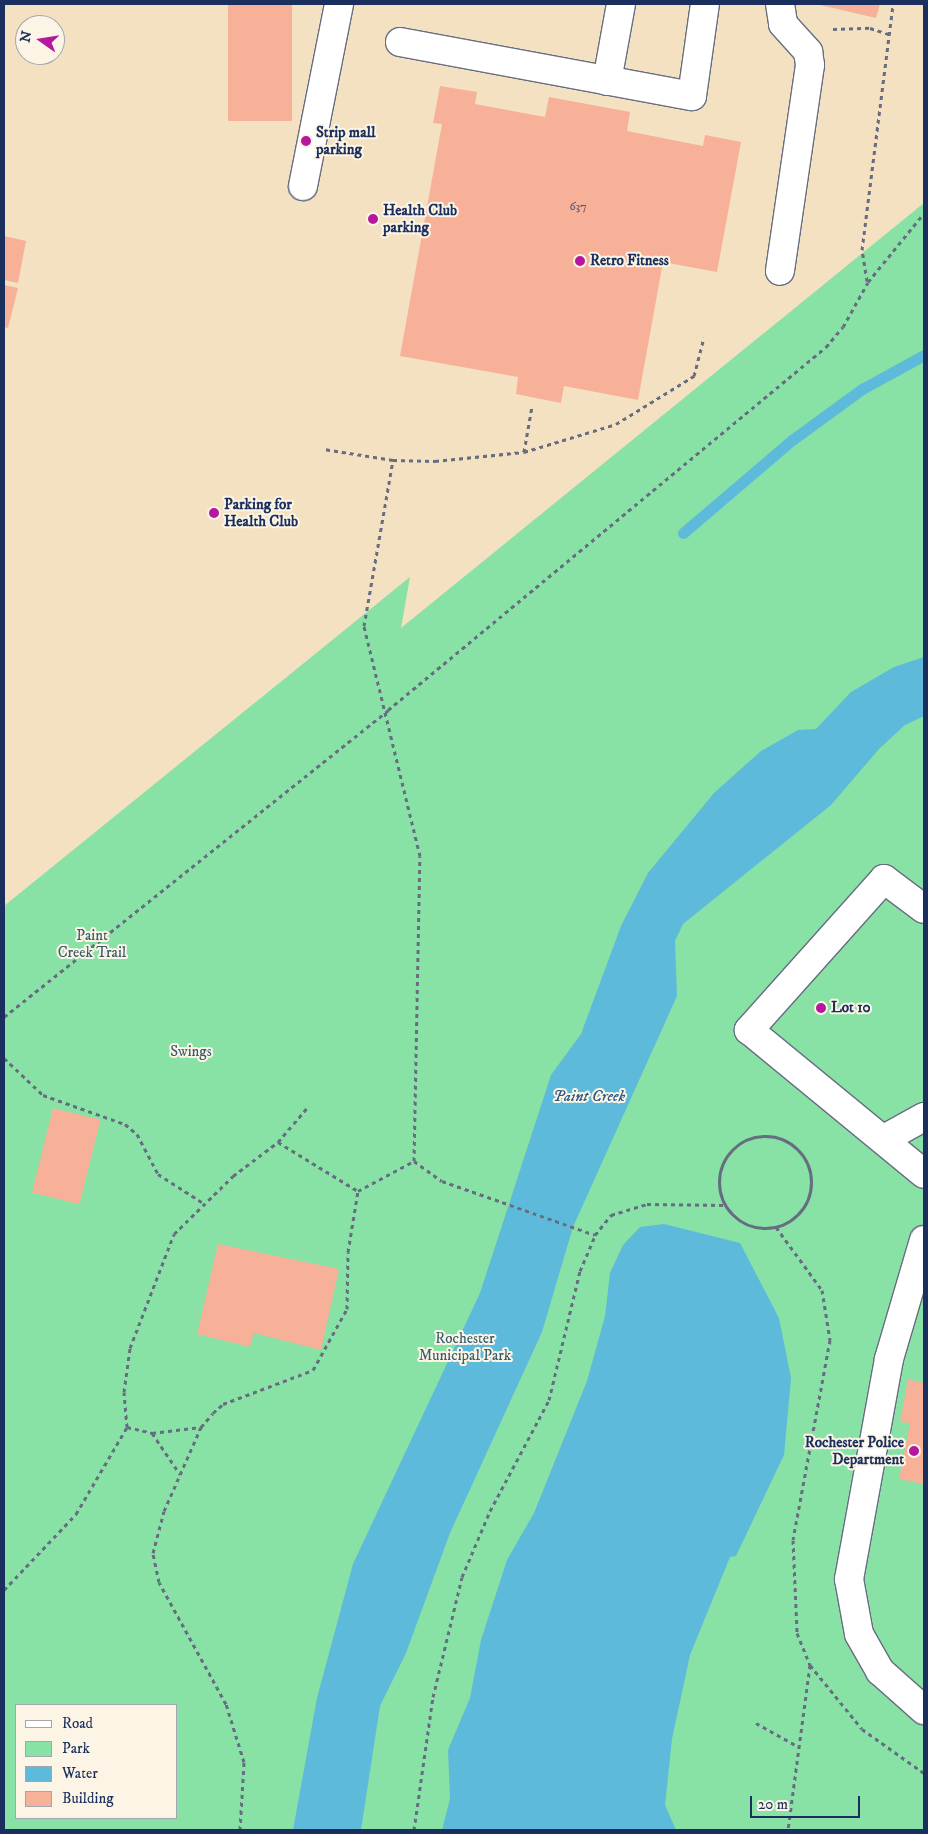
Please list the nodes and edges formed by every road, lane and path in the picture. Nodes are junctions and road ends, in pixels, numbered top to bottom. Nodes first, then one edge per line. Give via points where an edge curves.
1 (339, 4) edge
2 (621, 4) edge
3 (705, 4) edge
4 (780, 4) edge
5 (893, 4) edge
6 (888, 34) junction
7 (400, 42) dead end
8 (808, 52) junction
9 (607, 81) junction
10 (303, 186) dead end
11 (924, 213) edge
12 (780, 271) dead end
13 (868, 282) junction
14 (704, 337) dead end
15 (532, 406) dead end
16 (324, 449) dead end
17 (524, 452) junction
18 (393, 460) junction
19 (388, 710) junction
20 (924, 909) edge
21 (4, 1016) edge
22 (4, 1058) edge
23 (307, 1108) dead end
24 (924, 1117) edge
25 (884, 1139) junction
26 (278, 1142) junction
27 (414, 1161) junction
28 (924, 1174) edge
29 (358, 1191) junction
30 (205, 1204) junction
31 (725, 1205) junction
32 (776, 1227) junction
33 (595, 1235) junction
34 (924, 1240) edge
35 (914, 1306) edge
36 (126, 1427) junction
37 (201, 1427) junction
38 (152, 1433) junction
39 (180, 1474) junction
40 (4, 1590) edge
41 (810, 1665) junction
42 (924, 1710) edge
43 (756, 1723) dead end
44 (799, 1747) junction
45 (924, 1773) edge
46 (240, 1830) edge
47 (414, 1830) edge
48 (788, 1830) edge

1 - 10 street
2 - 9 street
3 - 9 street via 692,96
4 - 8 street via 784,24
5 - 6 path
6 - 8 path via 844,26 828,31
6 - 13 path via 862,250
7 - 9 street
8 - 12 street via 806,96
11 - 13 path
13 - 19 path via 844,327 826,347
14 - 17 path via 694,376 657,402 616,424
15 - 17 path
16 - 18 path
17 - 18 path via 435,461
18 - 19 path via 364,626
19 - 21 path
19 - 27 path via 420,856
20 - 25 street via 884,879 749,1030
22 - 30 path via 43,1095 125,1124 137,1134 158,1174
23 - 26 path
24 - 25 street
25 - 28 street
26 - 29 path
26 - 30 path
27 - 29 path
27 - 33 path via 442,1181
29 - 37 path via 348,1252 347,1309 313,1370 223,1404
30 - 36 path via 174,1234 130,1348 124,1392
31 - 32 path via 753,1228
31 - 32 path via 719,1183 728,1154 754,1137 784,1139 807,1160 811,1192 796,1218
31 - 33 path via 647,1204 611,1215
32 - 41 path via 822,1290 830,1340 793,1540 797,1633
33 - 47 path via 580,1271 549,1400 490,1511 462,1577 433,1697
34 - 35 street
35 - 42 street via 860,1502 849,1579 859,1634 880,1671
36 - 38 path
36 - 40 path via 76,1514
37 - 38 path
37 - 39 path
38 - 39 path
39 - 46 path via 153,1553 159,1582 226,1704 244,1762
41 - 44 path
41 - 45 path via 862,1729
43 - 44 path
44 - 48 path

